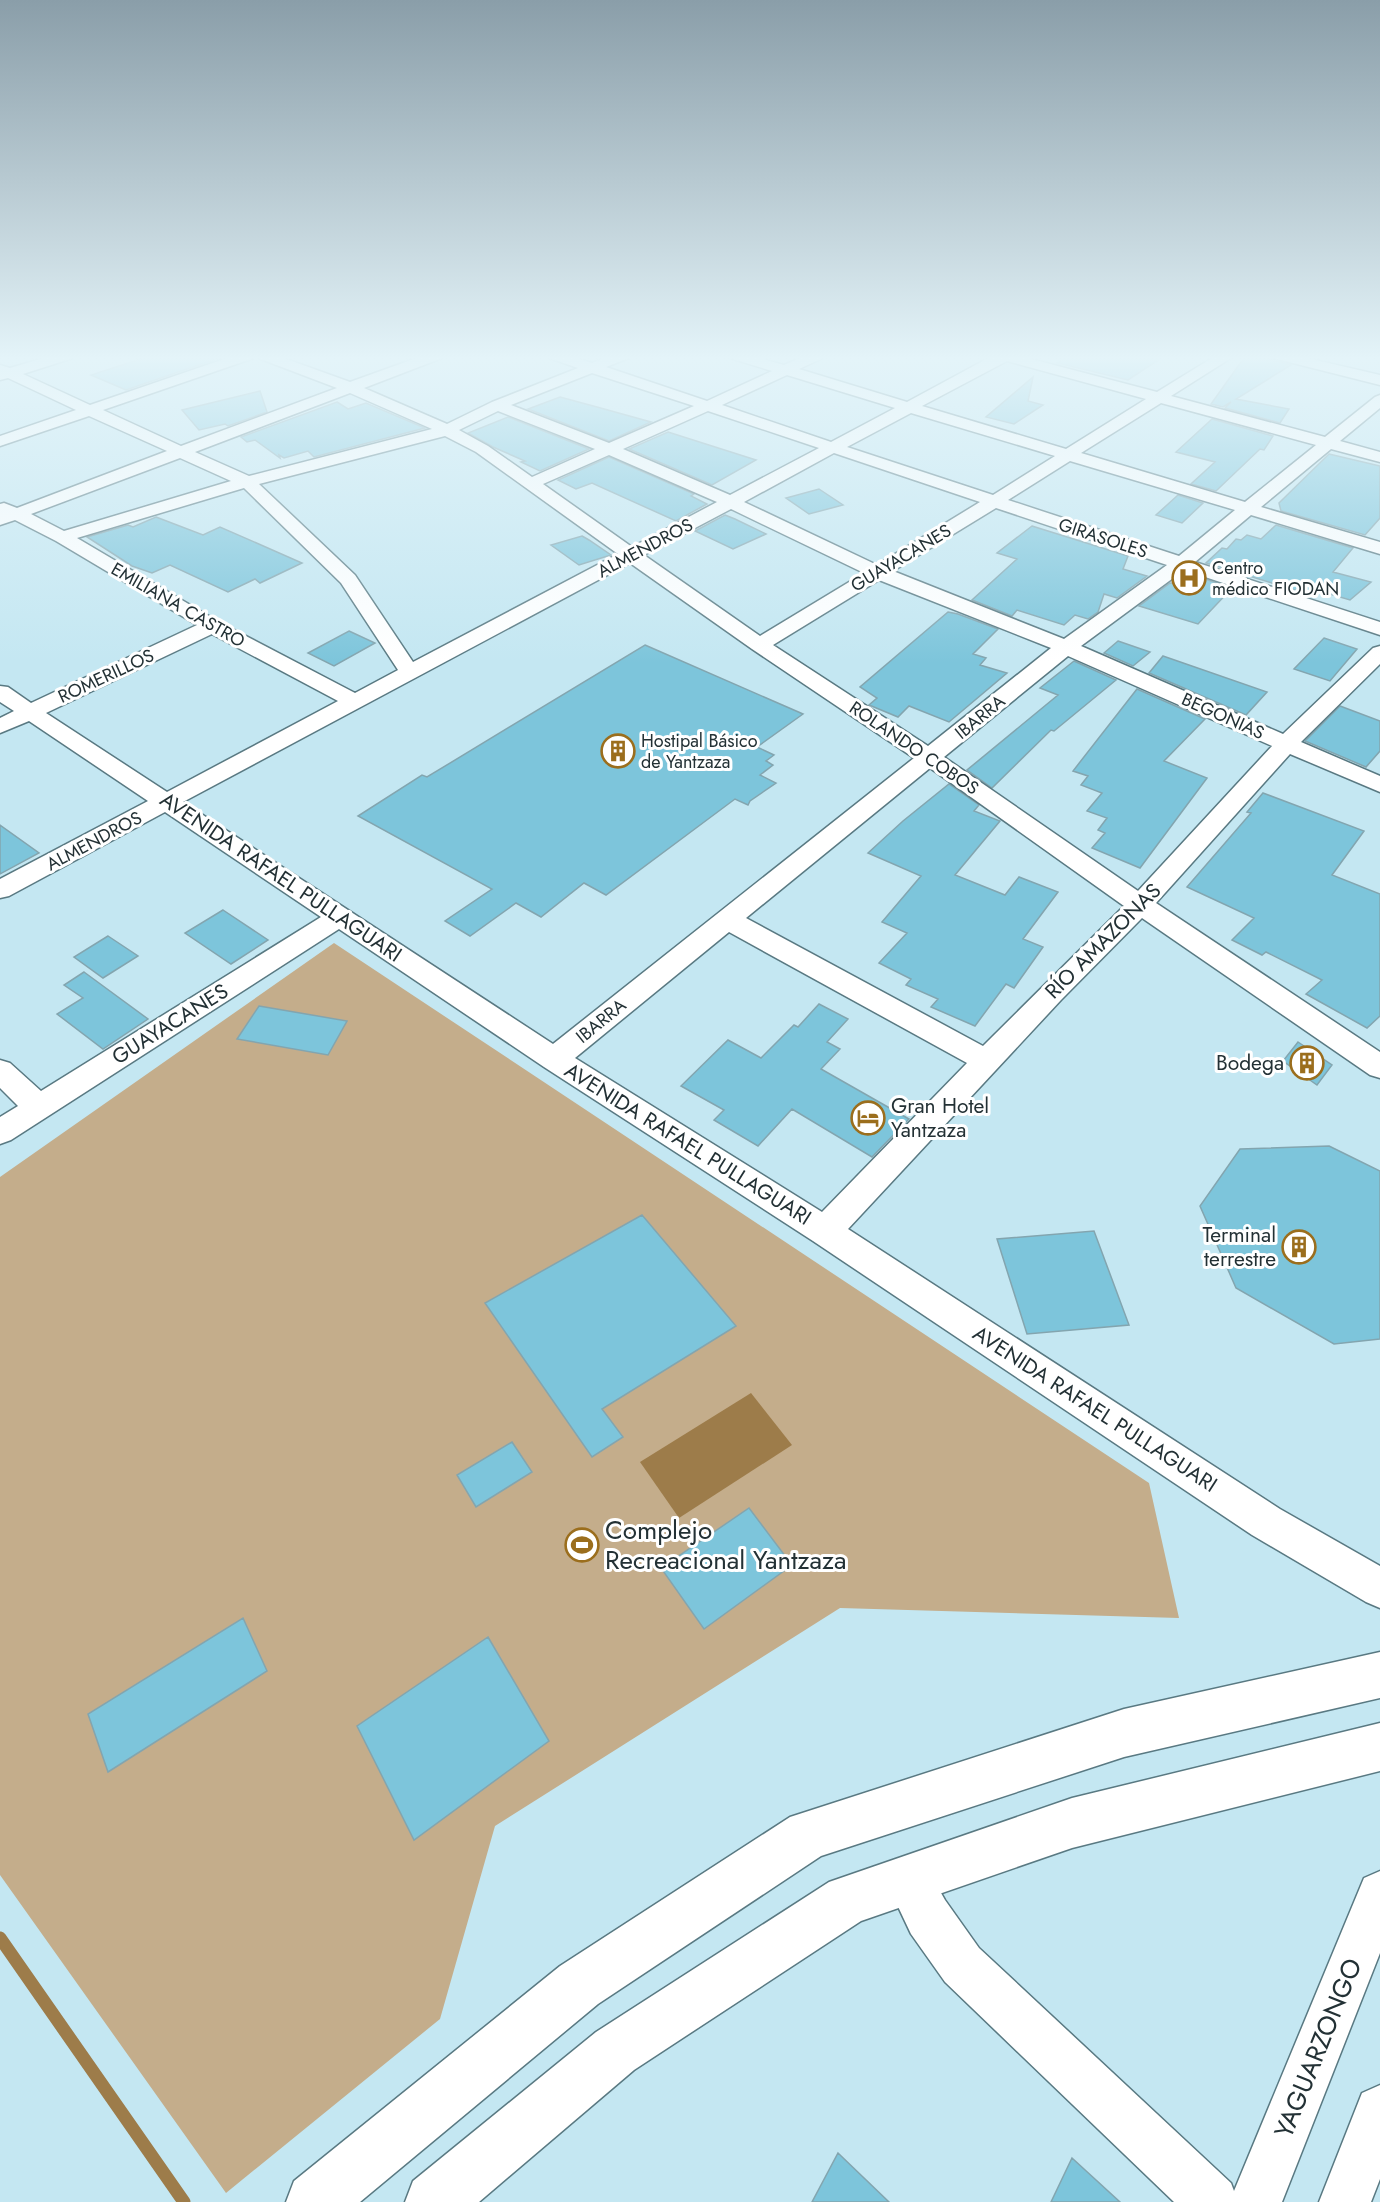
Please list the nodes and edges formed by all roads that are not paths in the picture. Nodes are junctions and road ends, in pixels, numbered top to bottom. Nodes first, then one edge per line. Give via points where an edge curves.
1 (163, 458) edge
2 (193, 458) edge
3 (341, 458) edge
4 (492, 458) edge
5 (589, 458) edge
6 (629, 458) edge
7 (813, 458) edge
8 (864, 458) edge
9 (1062, 458) edge
10 (1085, 458) edge
11 (1311, 458) edge
12 (247, 482) junction
13 (532, 483) junction
14 (730, 502) junction
15 (993, 502) junction
16 (1251, 508) junction
17 (5, 513) edge
18 (62, 537) junction
19 (1380, 548) edge
20 (631, 555) junction
21 (1182, 563) junction
22 (877, 572) junction
23 (212, 626) junction
24 (1380, 628) edge
25 (759, 645) junction
26 (1066, 647) junction
27 (1380, 652) edge
28 (410, 673) junction
29 (0, 692) edge
30 (356, 702) junction
31 (29, 712) junction
32 (0, 726) edge
33 (1286, 744) junction
34 (930, 758) junction
35 (1380, 786) edge
36 (169, 802) junction
37 (0, 890) edge
38 (1140, 905) junction
39 (341, 916) junction
40 (728, 920) junction
41 (1376, 1055) edge
42 (554, 1059) junction
43 (987, 1061) junction
44 (0, 1071) edge
45 (39, 1107) junction
46 (0, 1132) edge
47 (825, 1231) junction
48 (1380, 1588) edge
49 (1380, 1675) edge
50 (1380, 1747) edge
51 (908, 1879) junction
52 (1380, 1894) edge
53 (1380, 2111) edge
54 (315, 2202) edge
55 (434, 2202) edge
56 (1212, 2202) edge
57 (1256, 2202) edge
58 (1345, 2202) edge

1 - 17 street
2 - 12 street
3 - 12 street
4 - 13 street, ROLANDO COBOS
5 - 13 street
6 - 14 street
7 - 14 street, ALMENDROS
8 - 15 street, GIRASOLES
9 - 15 street, GUAYACANES
10 - 16 street
11 - 16 street, IBARRA
12 - 18 street
12 - 28 street via 348,579
13 - 20 street, ROLANDO COBOS
14 - 20 street, ALMENDROS
14 - 22 street
15 - 21 street, GIRASOLES
15 - 22 street, GUAYACANES
16 - 19 street
16 - 21 street, IBARRA
17 - 18 street, EMILIANA CASTRO
18 - 23 street, EMILIANA CASTRO
20 - 25 street, ROLANDO COBOS
20 - 28 street, ALMENDROS
21 - 24 street, GIRASOLES
21 - 26 street, IBARRA
22 - 25 street, GUAYACANES
22 - 26 street, BEGONIAS
23 - 30 street, EMILIANA CASTRO
23 - 31 street, ROMERILLOS
25 - 34 street, ROLANDO COBOS
26 - 33 street, BEGONIAS
26 - 34 street, IBARRA
27 - 33 street, RÍO AMAZONAS
28 - 30 street, ALMENDROS
29 - 31 street, AVENIDA RAFAEL PULLAGUARI
30 - 36 street, ALMENDROS
31 - 32 street, ROMERILLOS
31 - 36 street, AVENIDA RAFAEL PULLAGUARI
33 - 35 street, BEGONIAS
33 - 38 street, RÍO AMAZONAS
34 - 38 street, ROLANDO COBOS
34 - 40 street, IBARRA
36 - 37 street, ALMENDROS
36 - 39 street, AVENIDA RAFAEL PULLAGUARI
38 - 41 street, ROLANDO COBOS
38 - 43 street, RÍO AMAZONAS
39 - 42 street, AVENIDA RAFAEL PULLAGUARI
39 - 45 street, GUAYACANES
40 - 42 street, IBARRA
40 - 43 street
42 - 47 street, AVENIDA RAFAEL PULLAGUARI
43 - 47 street, RÍO AMAZONAS
44 - 45 street
45 - 46 street, GUAYACANES
47 - 48 street, AVENIDA RAFAEL PULLAGUARI via 1266,1522
49 - 54 main road via 1124,1733 808,1835 579,1985
50 - 51 main road via 1072,1823
51 - 55 main road via 847,1900 615,2051
51 - 56 street via 928,1917 962,1965
52 - 57 street, YAGUARZONGO
53 - 58 street

